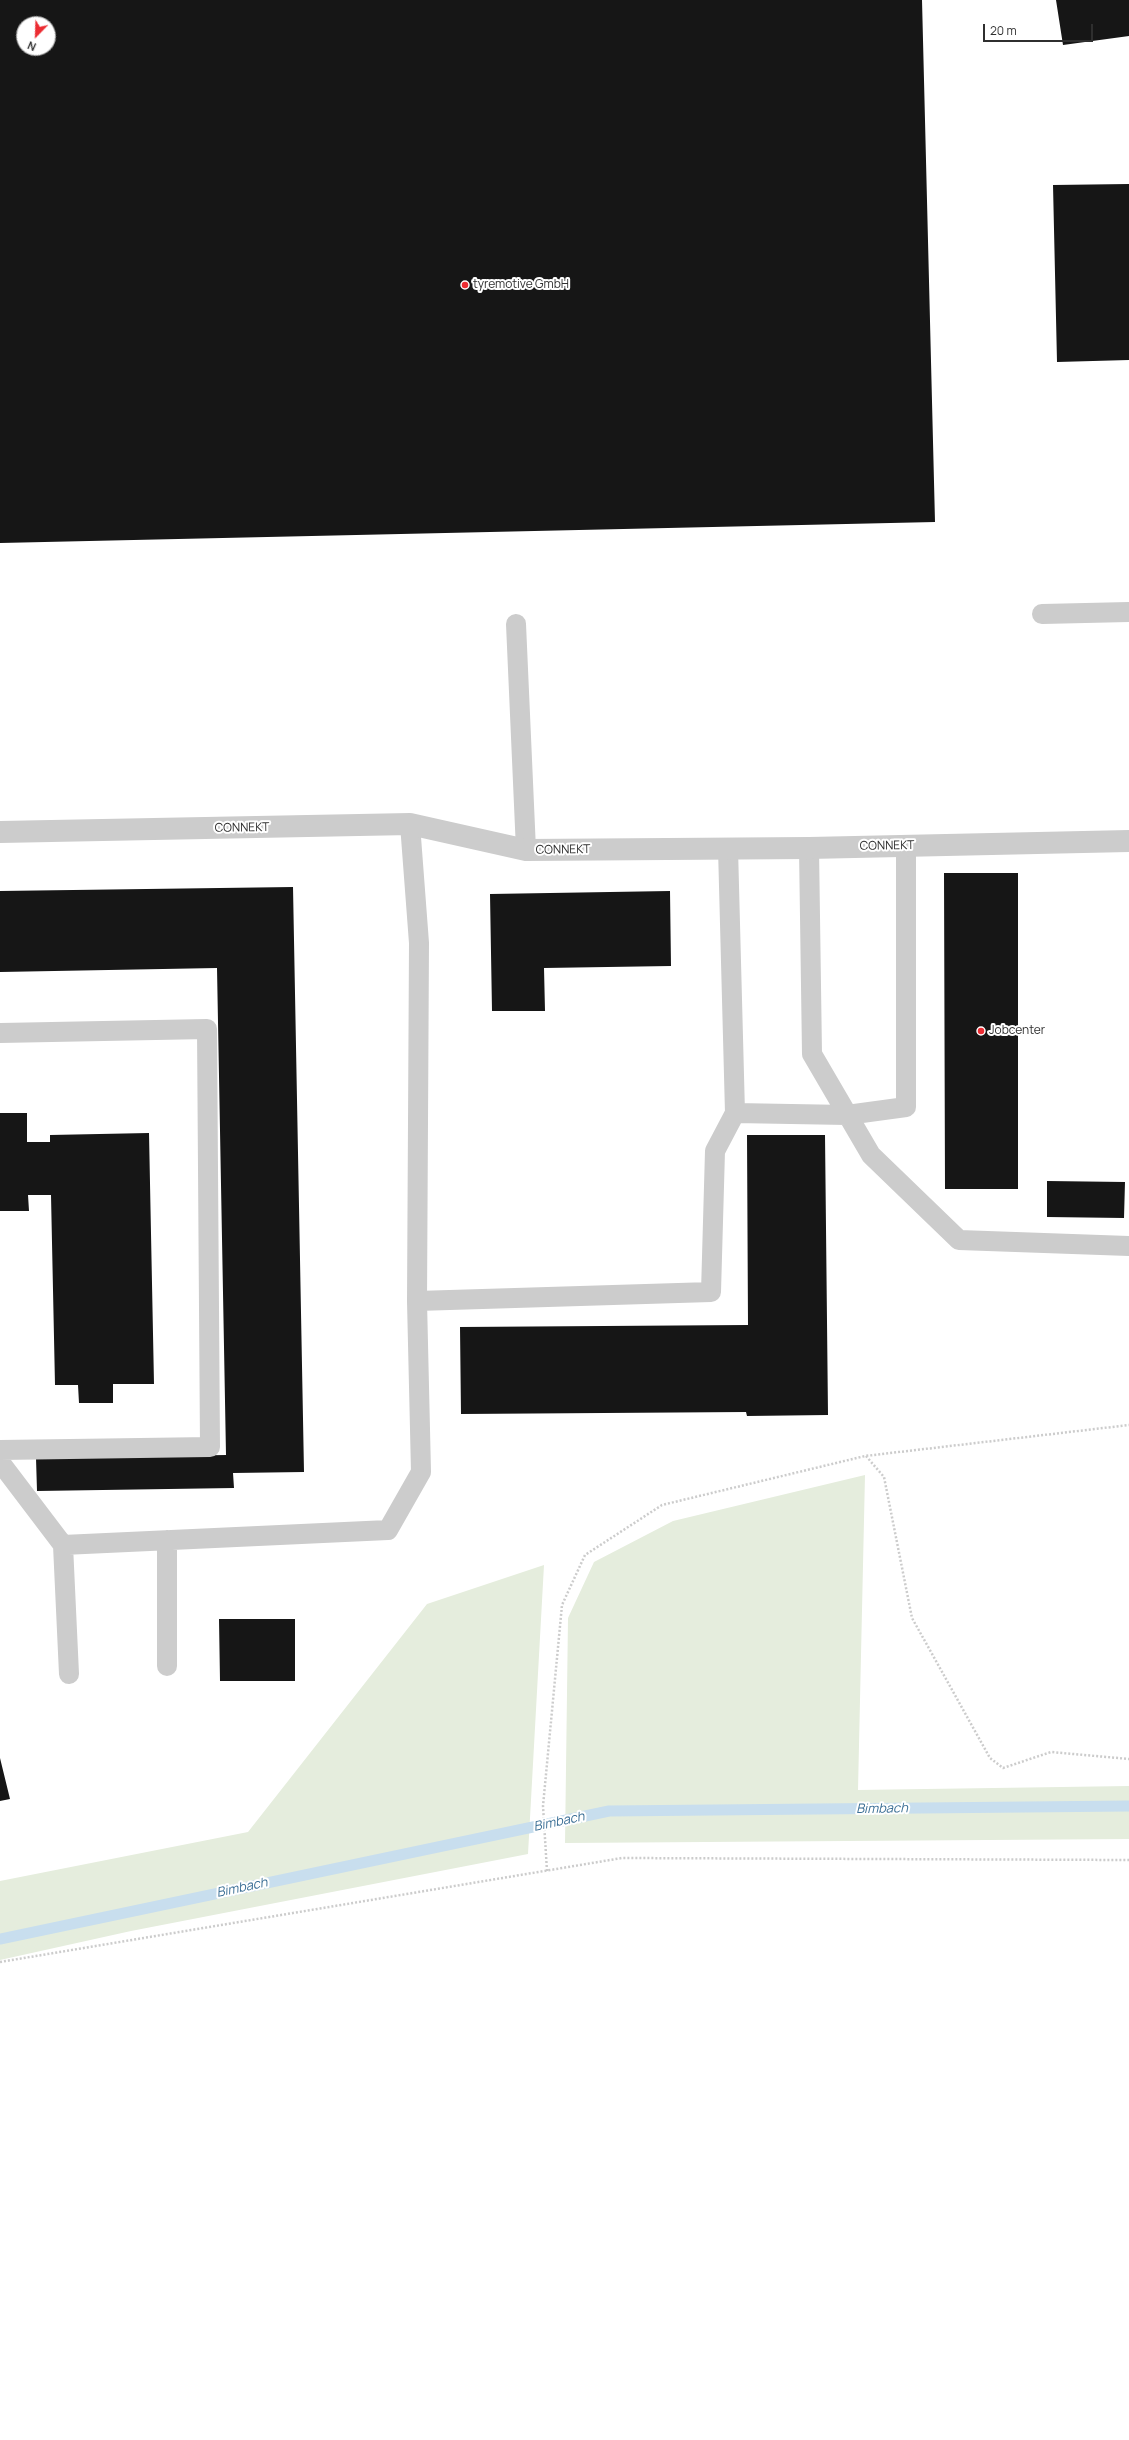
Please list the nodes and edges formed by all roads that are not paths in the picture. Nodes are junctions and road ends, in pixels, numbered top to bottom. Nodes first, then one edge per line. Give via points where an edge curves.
1 (1129, 612) edge
2 (1042, 614) dead end
3 (516, 624) dead end
4 (410, 824) junction
5 (0, 832) edge
6 (1129, 841) edge
7 (906, 846) junction
8 (728, 848) junction
9 (809, 848) junction
10 (526, 850) junction
11 (0, 1033) edge
12 (735, 1113) junction
13 (847, 1115) junction
14 (1129, 1246) edge
15 (417, 1301) junction
16 (0, 1450) edge
17 (0, 1462) edge
18 (167, 1540) junction
19 (63, 1545) junction
20 (167, 1666) dead end
21 (69, 1674) dead end

1 - 2 lane
3 - 10 lane
4 - 5 street, CONNEKT
4 - 10 street, CONNEKT
4 - 15 lane via 419,943
6 - 7 street, CONNEKT
7 - 9 street, CONNEKT
7 - 13 lane via 906,1107
8 - 9 street, CONNEKT
8 - 10 street, CONNEKT
8 - 12 lane
9 - 13 lane via 812,1054
11 - 16 lane via 207,1029 210,1447
12 - 13 lane
12 - 15 lane via 715,1151 711,1292
13 - 14 lane via 871,1155 959,1240
15 - 18 lane via 421,1472 388,1530
17 - 19 lane
18 - 19 lane
18 - 20 lane
19 - 21 lane

